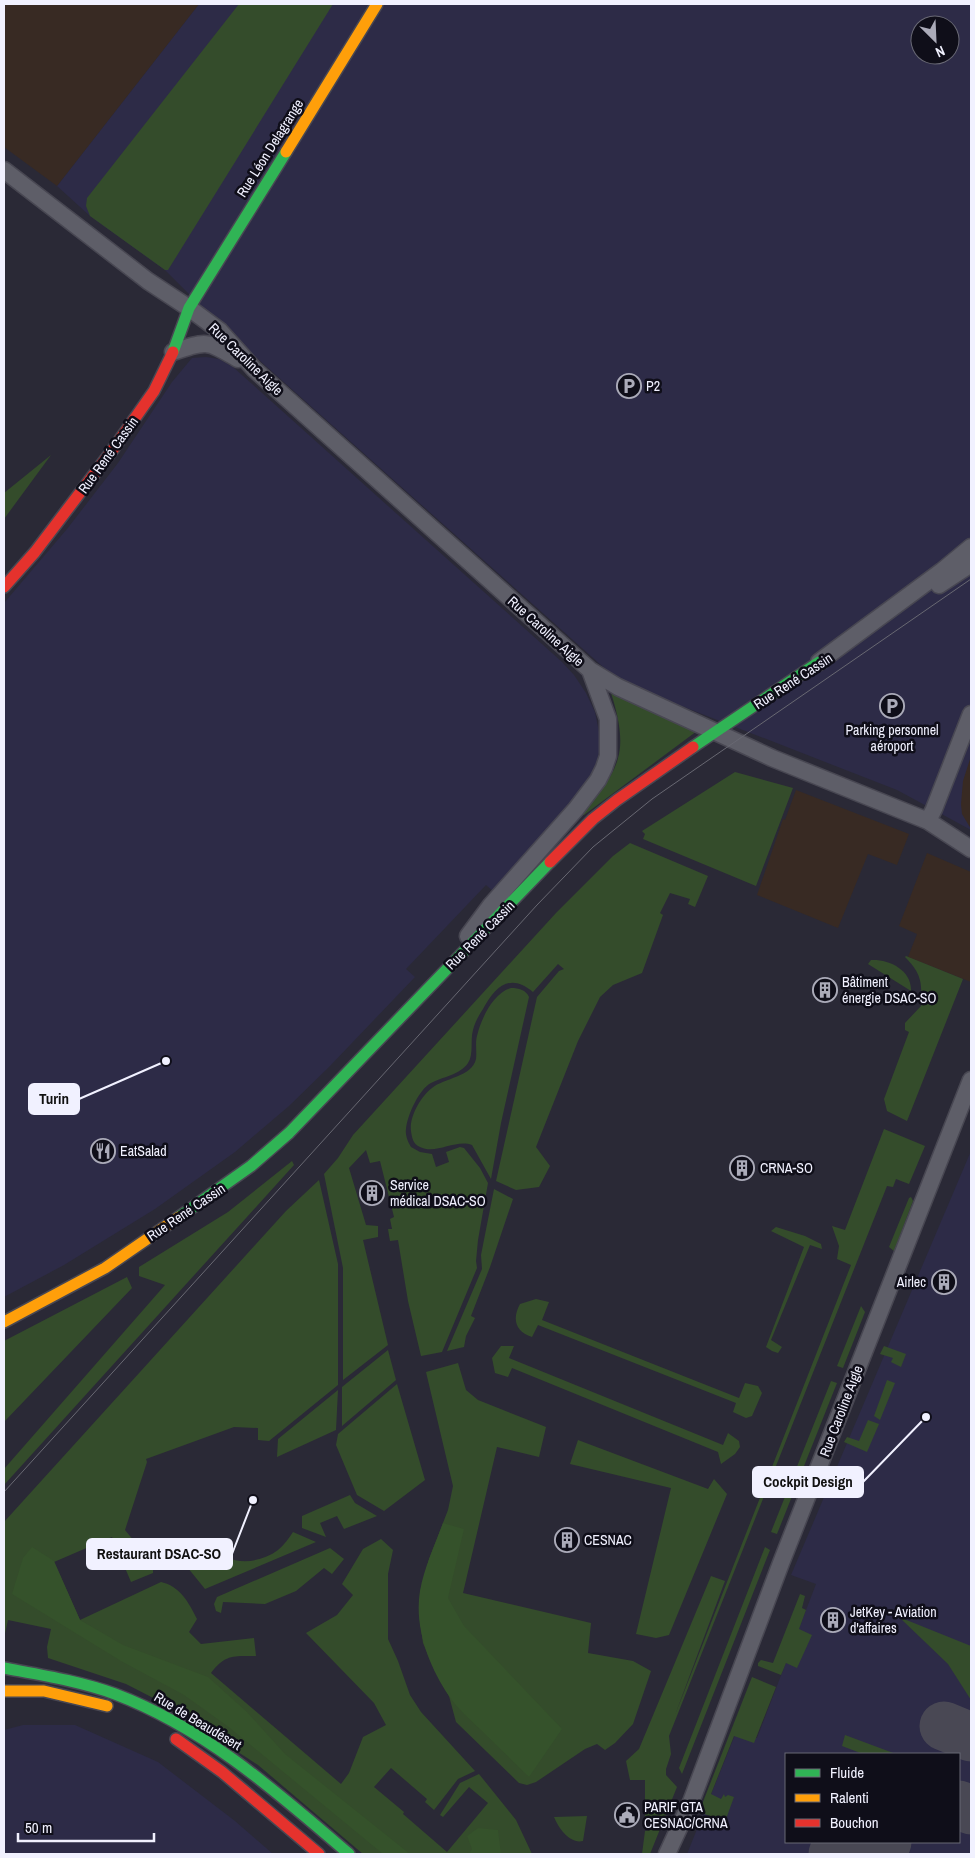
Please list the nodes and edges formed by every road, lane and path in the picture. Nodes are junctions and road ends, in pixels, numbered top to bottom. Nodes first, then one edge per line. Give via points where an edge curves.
1 (378, 4) edge
2 (4, 170) edge
3 (189, 308) junction
4 (173, 352) junction
5 (249, 364) junction
6 (971, 547) edge
7 (971, 564) edge
8 (4, 587) edge
9 (819, 662) junction
10 (590, 670) junction
11 (971, 714) edge
12 (716, 731) junction
13 (928, 821) junction
14 (971, 849) edge
15 (436, 980) junction
16 (971, 1080) edge
17 (170, 1223) junction
18 (113, 1249) dead end
19 (4, 1322) edge
20 (4, 1668) edge
21 (4, 1691) edge
22 (122, 1711) dead end
23 (164, 1731) dead end
24 (319, 1854) edge
25 (349, 1854) edge
26 (667, 1854) edge

1 - 3 street, Rue Léon Delagrange
2 - 3 street, Rue Caroline Aigle via 148,282
3 - 4 street, Rue René Cassin
3 - 5 street, Rue Caroline Aigle via 220,331
4 - 5 street via 206,343
4 - 8 street, Rue René Cassin via 154,391 114,448 35,552
5 - 10 street, Rue Caroline Aigle
6 - 9 street
7 - 9 street, Rue René Cassin via 865,636
9 - 12 street, Rue René Cassin
10 - 12 street, Rue Caroline Aigle via 618,687
10 - 15 street via 608,719 608,756 598,780 551,839 491,905
11 - 13 street
12 - 13 street, Rue Caroline Aigle via 772,758
12 - 15 street, Rue René Cassin via 594,819
13 - 14 street, Rue Caroline Aigle
15 - 17 street, Rue René Cassin via 279,1143
16 - 26 street, Rue Caroline Aigle
17 - 18 street
17 - 19 street, Rue René Cassin via 105,1268
20 - 25 street, Rue de Beaudésert via 78,1682 142,1704 178,1723 246,1768
21 - 22 street via 48,1691
23 - 24 street, Rue de Beaudésert via 222,1772

